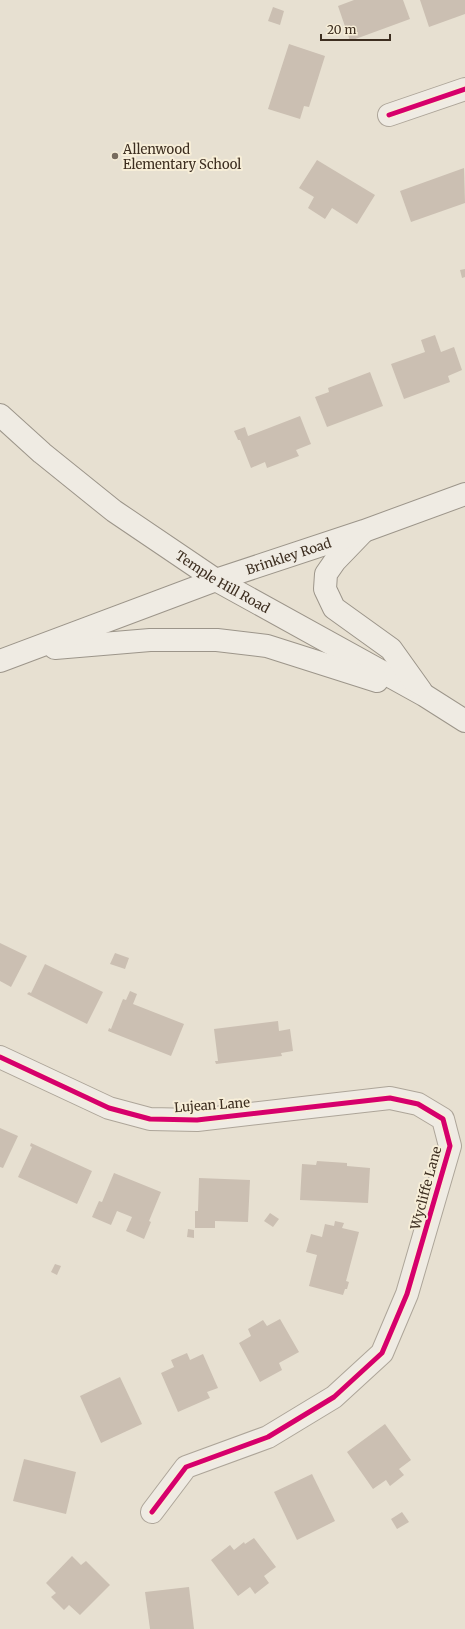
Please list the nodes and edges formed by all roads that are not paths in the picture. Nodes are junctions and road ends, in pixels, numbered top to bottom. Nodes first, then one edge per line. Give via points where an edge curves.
1 (465, 89) edge
2 (389, 115) dead end
3 (0, 415) edge
4 (465, 494) edge
5 (364, 531) junction
6 (216, 580) junction
7 (26, 651) junction
8 (0, 661) edge
9 (424, 696) junction
10 (465, 721) edge
11 (0, 1057) edge
12 (390, 1098) joint
13 (152, 1512) dead end

1 - 2 main road
3 - 6 main road, Temple Hill Road via 42,453 114,511
4 - 5 main road, Brinkley Road
5 - 6 main road, Brinkley Road
5 - 9 main road via 326,574 325,589 334,608 391,649
6 - 7 main road, Brinkley Road
6 - 9 main road, Temple Hill Road
7 - 8 main road, Brinkley Road
7 - 9 main road via 150,640 216,640 267,646
9 - 10 main road, Temple Hill Road
11 - 12 main road, Lujean Lane via 109,1108 150,1119 197,1120
12 - 13 main road, Wycliffe Lane via 418,1104 442,1119 450,1146 407,1294 382,1353 334,1397 268,1437 186,1467

